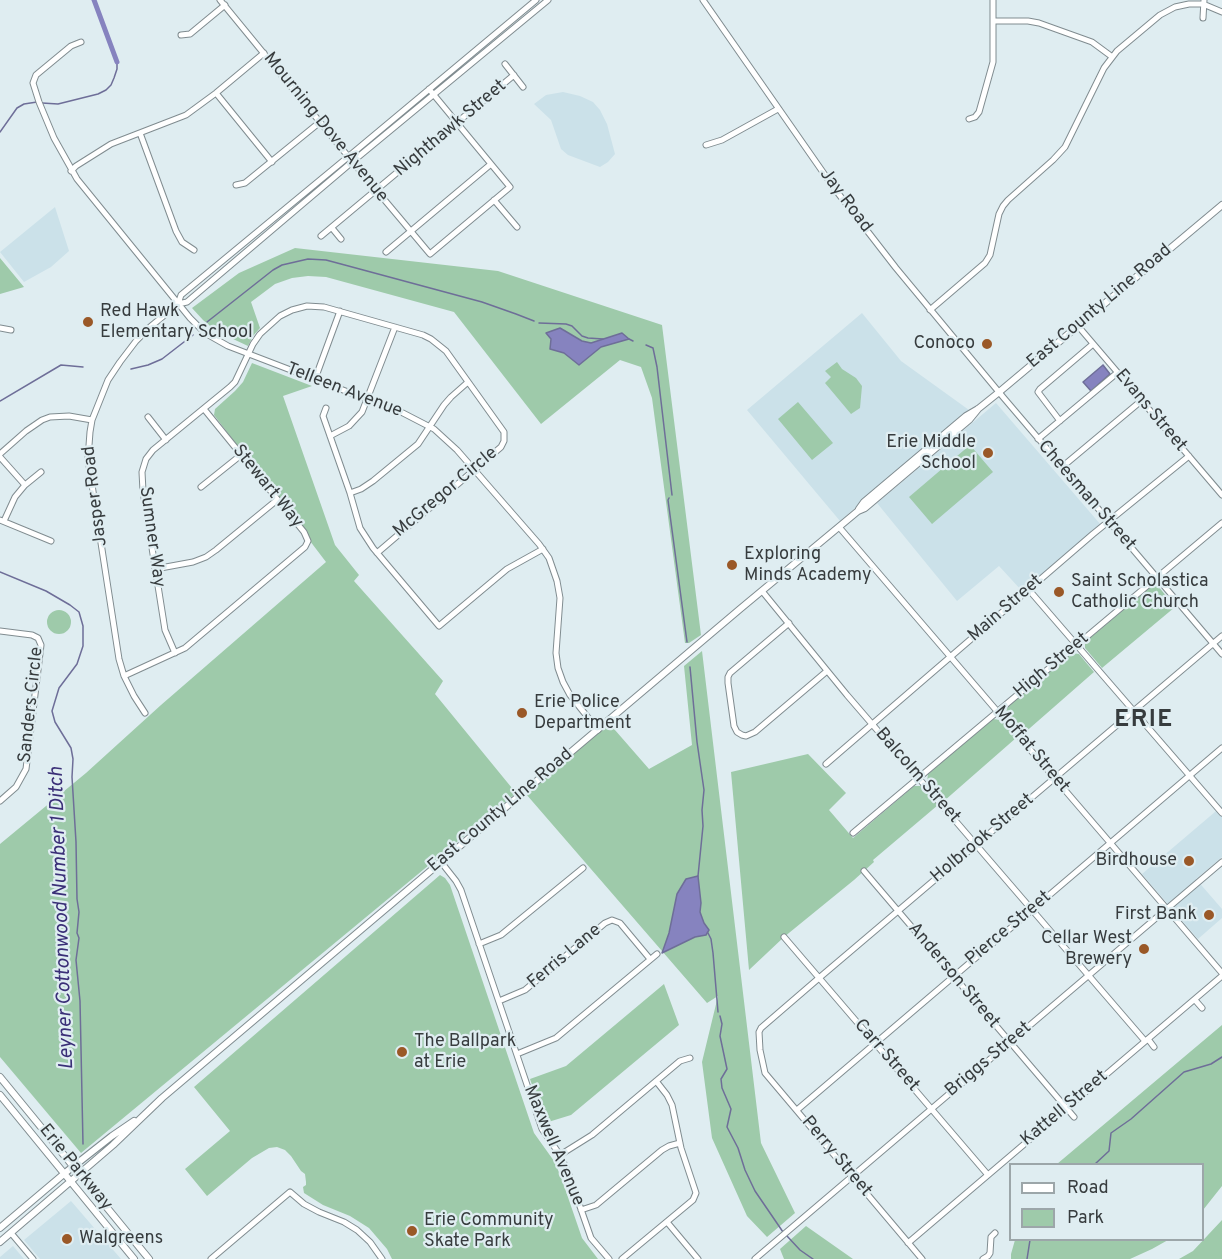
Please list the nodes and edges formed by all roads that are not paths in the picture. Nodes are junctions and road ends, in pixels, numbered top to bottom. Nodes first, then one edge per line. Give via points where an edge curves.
1 (536, 0) edge
2 (548, 0) edge
3 (703, 0) edge
4 (993, 0) edge
5 (1203, 2) edge
6 (223, 3) edge
7 (1222, 12) edge
8 (1203, 18) dead end
9 (993, 21) junction
10 (497, 32) junction
11 (181, 35) dead end
12 (502, 38) junction
13 (81, 42) dead end
14 (264, 53) junction
15 (1111, 56) junction
16 (505, 64) dead end
17 (514, 75) junction
18 (524, 87) dead end
19 (429, 89) junction
20 (216, 93) junction
21 (434, 95) junction
22 (778, 109) junction
23 (969, 119) dead end
24 (320, 122) junction
25 (458, 124) junction
26 (140, 133) junction
27 (706, 145) dead end
28 (350, 160) junction
29 (272, 162) junction
30 (491, 164) junction
31 (71, 171) junction
32 (236, 185) dead end
33 (376, 191) junction
34 (494, 200) junction
35 (1222, 205) edge
36 (517, 227) dead end
37 (332, 228) junction
38 (411, 231) junction
39 (321, 236) dead end
40 (341, 239) dead end
41 (194, 250) dead end
42 (386, 252) dead end
43 (178, 304) junction
44 (930, 310) junction
45 (340, 311) junction
46 (1078, 326) junction
47 (395, 327) junction
48 (0, 328) edge
49 (11, 330) dead end
50 (1093, 344) junction
51 (248, 354) junction
52 (1117, 372) junction
53 (315, 379) junction
54 (468, 382) junction
55 (998, 393) junction
56 (367, 400) junction
57 (1141, 401) junction
58 (326, 408) dead end
59 (204, 409) junction
60 (148, 417) dead end
61 (92, 420) junction
62 (1060, 421) junction
63 (430, 426) junction
64 (330, 436) junction
65 (166, 440) junction
66 (1038, 440) junction
67 (241, 455) junction
68 (0, 456) edge
69 (1188, 456) junction
70 (1062, 467) junction
71 (475, 470) junction
72 (41, 472) dead end
73 (25, 485) junction
74 (201, 487) dead end
75 (350, 493) junction
76 (1222, 495) edge
77 (277, 500) junction
78 (2, 520) edge
79 (1108, 522) junction
80 (1222, 523) edge
81 (839, 527) junction
82 (51, 541) dead end
83 (543, 549) junction
84 (377, 553) junction
85 (155, 569) junction
86 (1156, 578) junction
87 (1029, 590) junction
88 (762, 591) junction
89 (789, 623) junction
90 (0, 631) edge
91 (1222, 636) edge
92 (1213, 644) junction
93 (1077, 645) junction
94 (175, 653) junction
95 (1222, 654) edge
96 (950, 657) junction
97 (827, 672) junction
98 (124, 676) junction
99 (998, 711) junction
100 (1134, 711) junction
101 (145, 713) dead end
102 (872, 724) junction
103 (598, 730) junction
104 (1222, 748) edge
105 (826, 764) dead end
106 (1190, 776) junction
107 (919, 778) junction
108 (1054, 778) junction
109 (0, 801) edge
110 (1222, 813) edge
111 (853, 833) dead end
112 (1110, 843) junction
113 (976, 845) junction
114 (441, 862) junction
115 (1222, 862) edge
116 (583, 868) dead end
117 (864, 871) dead end
118 (1167, 909) junction
119 (1033, 910) junction
120 (898, 911) junction
121 (784, 937) dead end
122 (479, 944) junction
123 (657, 954) dead end
124 (650, 959) junction
125 (1089, 975) junction
126 (1222, 975) edge
127 (954, 976) junction
128 (819, 978) junction
129 (1195, 1000) junction
130 (499, 1001) junction
131 (1202, 1008) dead end
132 (1147, 1040) junction
133 (1010, 1042) junction
134 (876, 1043) junction
135 (1154, 1047) dead end
136 (760, 1050) joint
137 (517, 1054) junction
138 (690, 1058) dead end
139 (0, 1077) edge
140 (656, 1082) junction
141 (0, 1095) edge
142 (932, 1108) junction
143 (1066, 1108) junction
144 (797, 1110) junction
145 (147, 1112) junction
146 (1074, 1118) dead end
147 (680, 1143) junction
148 (560, 1155) junction
149 (74, 1166) junction
150 (65, 1173) junction
151 (80, 1173) junction
152 (988, 1175) junction
153 (853, 1176) junction
154 (71, 1181) junction
155 (581, 1210) junction
156 (667, 1222) junction
157 (0, 1228) edge
158 (11, 1233) junction
159 (995, 1233) dead end
160 (0, 1242) edge
161 (908, 1243) junction
162 (130, 1258) edge
163 (33, 1259) edge
164 (150, 1259) edge
165 (211, 1259) edge
166 (382, 1259) edge
167 (609, 1259) edge
168 (622, 1259) edge
169 (698, 1259) edge
170 (755, 1259) edge
171 (922, 1259) edge
172 (983, 1259) edge

1 - 10 street
2 - 12 street
3 - 22 street, Jay Road
4 - 9 street
5 - 7 street
5 - 8 street
5 - 15 street via 1167,10
6 - 11 street via 190,34
6 - 14 street, Mourning Dove Avenue
9 - 15 street via 1039,23 1092,42
9 - 23 street via 993,62 979,112
10 - 12 street
10 - 19 street
12 - 21 street
13 - 31 street, Telleen Avenue via 36,75 33,83
14 - 20 street
14 - 24 street, Mourning Dove Avenue
15 - 44 street via 1065,147 1003,206 985,263
16 - 17 street
17 - 18 street
17 - 25 street, Nighthawk Street
19 - 21 street
19 - 28 street
20 - 26 street via 186,115
20 - 29 street
21 - 25 street
21 - 28 street
22 - 27 street
22 - 44 street, Jay Road via 850,210
24 - 28 street, Mourning Dove Avenue
24 - 29 street
25 - 30 street
25 - 33 street, Nighthawk Street
26 - 31 street via 111,144
26 - 41 street via 176,231 182,242
28 - 33 street, Mourning Dove Avenue
28 - 43 street via 187,302
28 - 43 street via 181,295
29 - 32 street via 246,183
30 - 34 street via 510,187
30 - 38 street
31 - 43 street, Telleen Avenue
33 - 37 street, Nighthawk Street
33 - 38 street, Mourning Dove Avenue
34 - 36 street
34 - 38 street, Mourning Dove Avenue via 430,254
35 - 46 main road, East County Line Road
37 - 39 street, Nighthawk Street
37 - 40 street
38 - 42 street
43 - 51 street, Telleen Avenue via 205,333
43 - 61 street, Jasper Road via 136,341 120,362
44 - 55 street, Jay Road
45 - 47 street, McGregor Circle
45 - 51 street, McGregor Circle via 307,306 292,310 260,334
45 - 53 street
46 - 50 street, Evans Street
46 - 55 main road, East County Line Road
47 - 54 street, McGregor Circle via 438,343
47 - 56 street
48 - 49 street
50 - 52 street, Evans Street
50 - 62 street via 1038,392
51 - 53 street, Telleen Avenue
51 - 59 street, McGregor Circle via 235,382
52 - 57 street, Evans Street
52 - 62 street
53 - 56 street, Telleen Avenue
54 - 63 street via 444,405
54 - 71 street, McGregor Circle via 505,436 501,447
55 - 66 street, Cheesman Street
55 - 81 main road, East County Line Road via 966,416
56 - 63 street, Telleen Avenue
56 - 64 street via 355,420
57 - 69 street, Evans Street
57 - 70 street
58 - 64 street via 323,416
59 - 65 street, Sumner Way
59 - 67 street, Stewart Way
60 - 65 street
61 - 68 street via 69,416 42,420
61 - 98 street, Jasper Road via 88,445 90,473
62 - 66 street
63 - 71 street, Telleen Avenue
63 - 75 street via 418,444 382,474
64 - 75 street
65 - 85 street, Sumner Way via 146,459 142,472
66 - 70 street, Cheesman Street
67 - 74 street
67 - 77 street, Stewart Way
68 - 73 street
69 - 76 street, Evans Street
69 - 79 street, Main Street
70 - 79 street, Cheesman Street
71 - 83 street, Telleen Avenue
71 - 84 street, McGregor Circle
72 - 73 street
73 - 78 street
75 - 84 street via 360,528
77 - 85 street via 206,556
77 - 94 street, Stewart Way via 304,532 308,541 305,547
78 - 82 street
79 - 86 street, Cheesman Street
79 - 87 street, Main Street
80 - 86 street, High Street
81 - 88 main road, East County Line Road
81 - 96 street, Moffat Street
83 - 84 street via 507,569 439,626
83 - 103 street, Telleen Avenue via 554,571 560,597 558,668 570,695
85 - 94 street, Sumner Way via 165,630
86 - 92 street, Cheesman Street
86 - 93 street, High Street
87 - 93 street
87 - 96 street, Main Street
88 - 89 street, Balcolm Street
88 - 103 main road, East County Line Road
89 - 97 street, Balcolm Street
89 - 97 street via 728,677 737,732 746,736 754,732
90 - 109 street, Sanders Circle via 32,635 41,645 26,769 16,787
91 - 92 street, Holbrook Street
92 - 95 street, Cheesman Street
92 - 100 street, Holbrook Street
93 - 99 street, High Street
93 - 100 street
94 - 98 street
96 - 99 street, Moffat Street
96 - 102 street, Main Street
97 - 102 street, Balcolm Street
98 - 101 street, Jasper Road
99 - 107 street, High Street
99 - 108 street, Moffat Street
100 - 106 street
100 - 108 street, Holbrook Street
102 - 105 street, Main Street
102 - 107 street, Balcolm Street
103 - 114 main road, East County Line Road
104 - 106 street, Pierce Street
106 - 110 street
106 - 112 street, Pierce Street
107 - 111 street, High Street
107 - 113 street, Balcolm Street
108 - 112 street, Moffat Street
108 - 113 street, Holbrook Street
112 - 118 street, Moffat Street
112 - 119 street, Pierce Street
113 - 119 street, Balcolm Street
113 - 120 street, Holbrook Street
114 - 122 street, Maxwell Avenue via 461,890
114 - 145 main road, East County Line Road
115 - 118 street, Briggs Street
116 - 122 street via 501,935
117 - 120 street, Anderson Street
118 - 125 street, Briggs Street
118 - 126 street, Moffat Street
119 - 125 street, Balcolm Street
119 - 127 street, Pierce Street
120 - 127 street, Anderson Street
120 - 128 street, Holbrook Street
121 - 128 street, Carr Street
122 - 130 street, Maxwell Avenue
123 - 124 street
124 - 130 street, Ferris Lane via 620,923 612,920 525,990
124 - 137 street via 556,1038
125 - 132 street, Balcolm Street
125 - 133 street, Briggs Street
126 - 129 street, Kattell Street
127 - 133 street, Anderson Street
127 - 134 street, Pierce Street
128 - 134 street, Carr Street
128 - 136 street, Holbrook Street via 762,1028 758,1036
129 - 131 street
129 - 132 street, Kattell Street
130 - 137 street, Maxwell Avenue
132 - 135 street, Balcolm Street
132 - 143 street, Kattell Street
133 - 142 street, Briggs Street
133 - 143 street, Anderson Street
134 - 142 street, Carr Street
134 - 144 street, Pierce Street
136 - 144 street, Perry Street via 765,1073
137 - 148 street, Maxwell Avenue via 542,1129
138 - 140 street via 680,1061
139 - 149 main road, Erie Parkway
140 - 147 street via 672,1105
140 - 148 street via 592,1135
141 - 150 main road, Erie Parkway
142 - 152 street, Carr Street
142 - 153 street, Briggs Street
143 - 146 street, Anderson Street
143 - 152 street, Kattell Street
144 - 153 street, Perry Street
145 - 149 main road, East County Line Road
145 - 151 main road, East County Line Road
147 - 155 street via 662,1150 596,1205
147 - 156 street via 696,1193
148 - 155 street, Maxwell Avenue
149 - 150 main road, East County Line Road
149 - 151 main road, Erie Parkway
150 - 154 main road, Erie Parkway
150 - 157 main road, East County Line Road
151 - 154 main road, East County Line Road
151 - 164 main road, Erie Parkway
152 - 161 street, Kattell Street
153 - 161 street, Perry Street
153 - 170 street, Briggs Street
154 - 158 main road, East County Line Road
154 - 162 main road, Erie Parkway
155 - 167 street, Maxwell Avenue via 591,1238
156 - 168 street
156 - 169 street
158 - 160 main road, East County Line Road
158 - 163 street
159 - 172 street via 990,1253
161 - 171 street, Perry Street
165 - 166 street via 291,1192 304,1204 357,1230

